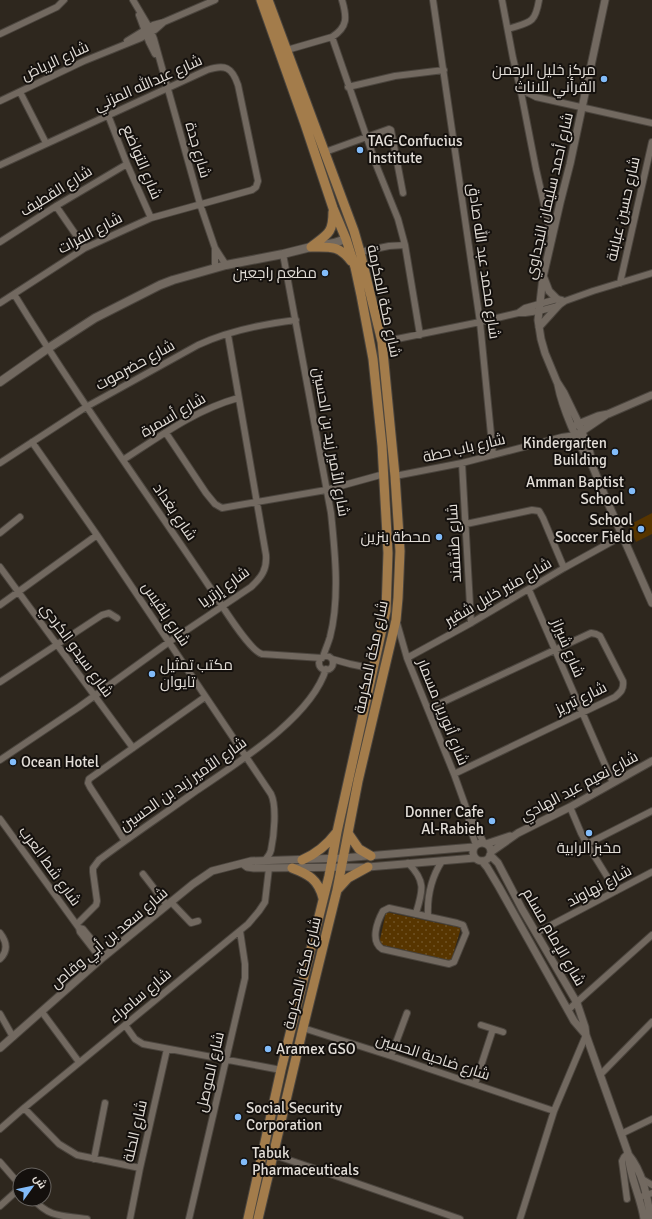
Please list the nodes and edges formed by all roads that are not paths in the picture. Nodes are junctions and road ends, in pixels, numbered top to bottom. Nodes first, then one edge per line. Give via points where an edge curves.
1 (64, 0) edge
2 (133, 0) edge
3 (215, 0) edge
4 (257, 0) edge
5 (261, 0) edge
6 (268, 0) edge
7 (271, 0) edge
8 (342, 0) edge
9 (433, 0) edge
10 (502, 0) edge
11 (540, 0) edge
12 (605, 0) edge
13 (137, 8) junction
14 (269, 14) junction
15 (143, 17) junction
16 (164, 22) junction
17 (156, 24) junction
18 (508, 28) junction
19 (148, 31) junction
20 (0, 34) edge
21 (332, 37) junction
22 (287, 50) junction
23 (444, 70) junction
24 (348, 87) junction
25 (520, 87) junction
26 (167, 89) junction
27 (20, 92) junction
28 (0, 101) edge
29 (582, 108) junction
30 (108, 115) junction
31 (652, 123) edge
32 (367, 137) junction
33 (652, 142) edge
34 (46, 143) junction
35 (325, 152) junction
36 (127, 164) junction
37 (0, 165) edge
38 (403, 193) dead end
39 (200, 204) junction
40 (56, 206) junction
41 (333, 208) junction
42 (151, 218) junction
43 (354, 231) junction
44 (346, 239) junction
45 (552, 239) junction
46 (0, 242) edge
47 (405, 245) junction
48 (312, 246) junction
49 (85, 248) junction
50 (215, 248) junction
51 (360, 252) junction
52 (283, 254) junction
53 (226, 265) junction
54 (355, 267) junction
55 (215, 268) junction
56 (652, 273) edge
57 (543, 277) junction
58 (620, 283) junction
59 (14, 294) junction
60 (0, 303) edge
61 (558, 303) junction
62 (539, 307) junction
63 (296, 320) junction
64 (480, 322) junction
65 (539, 327) junction
66 (228, 335) junction
67 (420, 335) junction
68 (382, 342) junction
69 (47, 349) junction
70 (0, 382) edge
71 (652, 395) edge
72 (238, 398) junction
73 (86, 407) junction
74 (608, 414) junction
75 (576, 425) junction
76 (166, 433) junction
77 (579, 433) junction
78 (562, 437) junction
79 (32, 442) junction
80 (493, 455) junction
81 (123, 460) junction
82 (462, 462) junction
83 (0, 463) edge
84 (384, 474) junction
85 (395, 476) junction
86 (326, 490) junction
87 (257, 502) junction
88 (20, 517) dead end
89 (466, 524) junction
90 (0, 533) edge
91 (97, 535) junction
92 (622, 536) junction
93 (0, 567) edge
94 (564, 568) junction
95 (529, 590) junction
96 (18, 592) junction
97 (652, 603) edge
98 (0, 605) edge
99 (222, 605) junction
100 (117, 618) dead end
101 (396, 620) junction
102 (471, 623) junction
103 (330, 636) junction
104 (169, 642) junction
105 (56, 644) junction
106 (555, 650) junction
107 (331, 658) junction
108 (407, 658) junction
109 (321, 659) junction
110 (350, 664) junction
111 (329, 668) junction
112 (374, 669) junction
113 (0, 682) edge
114 (94, 696) junction
115 (205, 697) junction
116 (428, 709) junction
117 (582, 712) junction
118 (133, 748) junction
119 (246, 757) junction
120 (0, 760) edge
121 (652, 761) edge
122 (454, 774) junction
123 (613, 783) junction
124 (570, 807) junction
125 (652, 811) edge
126 (468, 813) junction
127 (0, 819) edge
128 (337, 832) junction
129 (348, 833) junction
130 (518, 833) junction
131 (125, 841) junction
132 (485, 843) junction
133 (587, 844) junction
134 (475, 846) junction
135 (271, 850) junction
136 (491, 853) junction
137 (371, 856) junction
138 (478, 859) junction
139 (264, 860) junction
140 (275, 860) junction
141 (302, 860) junction
142 (442, 861) junction
143 (332, 863) junction
144 (342, 863) junction
145 (408, 863) junction
146 (244, 864) junction
147 (368, 866) junction
148 (269, 868) junction
149 (292, 868) junction
150 (652, 872) edge
151 (143, 874) dead end
152 (337, 890) junction
153 (616, 891) junction
154 (323, 898) junction
155 (169, 903) junction
156 (416, 913) junction
157 (428, 916) junction
158 (198, 921) dead end
159 (78, 926) junction
160 (240, 931) junction
161 (0, 933) edge
162 (536, 933) junction
163 (652, 935) edge
164 (103, 958) junction
165 (0, 959) edge
166 (577, 1003) junction
167 (568, 1010) junction
168 (42, 1012) junction
169 (407, 1013) dead end
170 (0, 1014) edge
171 (652, 1022) edge
172 (125, 1025) junction
173 (481, 1025) dead end
174 (303, 1028) junction
175 (493, 1029) junction
176 (503, 1032) dead end
177 (586, 1035) junction
178 (13, 1037) junction
179 (0, 1048) edge
180 (167, 1049) junction
181 (392, 1056) junction
182 (226, 1060) junction
183 (79, 1062) junction
184 (281, 1070) junction
185 (600, 1075) junction
186 (475, 1084) junction
187 (105, 1103) dead end
188 (24, 1108) junction
189 (554, 1111) junction
190 (652, 1119) edge
191 (0, 1129) edge
192 (621, 1134) junction
193 (628, 1153) junction
194 (274, 1156) junction
195 (94, 1159) junction
196 (0, 1162) edge
197 (140, 1168) junction
198 (12, 1176) edge
199 (642, 1179) junction
200 (652, 1185) edge
201 (12, 1194) edge
202 (646, 1195) edge
203 (627, 1199) dead end
204 (0, 1206) edge
205 (41, 1207) edge
206 (87, 1219) edge
207 (130, 1219) edge
208 (189, 1219) edge
209 (248, 1219) edge
210 (260, 1219) edge
211 (460, 1219) edge
212 (520, 1219) edge
213 (644, 1219) edge
214 (651, 1219) edge

1 - 20 street via 57,7
2 - 13 street, شارع جدة
3 - 16 street, شارع الرياض
4 - 14 street, شارع مكة المكرمة
5 - 14 main road, شارع مكة المكرمة
6 - 14 main road, شارع مكة المكرمة
7 - 14 street, شارع مكة المكرمة
8 - 21 street via 346,18 342,29
9 - 23 street, شارع محمد عبد الله صادق
10 - 18 street
11 - 18 street via 536,15 532,19
12 - 29 street, شارع أحمد سليمان النجداوي
13 - 15 street, شارع جدة
13 - 19 street, شارع جدة
14 - 22 main road, شارع مكة المكرمة
14 - 41 main road, شارع مكة المكرمة
15 - 17 street
15 - 19 street, شارع جدة
16 - 17 street, شارع الرياض
16 - 19 street, شارع الرياض
17 - 19 street, شارع الرياض
18 - 25 street
19 - 26 street, شارع جدة
19 - 27 street, شارع الرياض
21 - 22 street
21 - 24 street
22 - 35 main road, شارع مكة المكرمة
23 - 24 street via 395,76
23 - 64 street, شارع محمد عبد الله صادق
24 - 32 street
25 - 29 street via 536,97
25 - 45 street
26 - 30 street, شارع عبدالله المزني
26 - 39 street, شارع جدة
26 - 39 street, شارع عبدالله المزني via 218,67 230,70 236,78 257,174 257,185 252,190
27 - 28 street, شارع الرياض
27 - 34 street
29 - 31 street
29 - 45 street, شارع أحمد سليمان النجداوي
30 - 34 street, شارع عبدالله المزني
30 - 36 street, شارع التواضع
32 - 35 street
32 - 38 street via 387,128 391,130
32 - 47 street via 398,219
33 - 58 street, شارع حسين عبابنة
34 - 37 street, شارع عبدالله المزني
35 - 43 main road, شارع مكة المكرمة
36 - 40 street, شارع القطيف
36 - 42 street, شارع التواضع
39 - 42 street, شارع الفرات
39 - 50 street, شارع جدة
40 - 46 street, شارع القطيف
40 - 49 street
41 - 44 main road, شارع مكة المكرمة
41 - 48 main road via 330,231
42 - 49 street, شارع الفرات
43 - 44 main road
43 - 51 main road, شارع مكة المكرمة
44 - 48 main road
44 - 54 main road, شارع مكة المكرمة
45 - 57 street, شارع أحمد سليمان النجداوي
47 - 51 street
47 - 67 street
48 - 52 main road
48 - 54 main road via 340,250
49 - 59 street, شارع الفرات
50 - 53 street, شارع جدة
50 - 55 street, شارع جدة
51 - 68 main road, شارع مكة المكرمة
52 - 53 main road
52 - 63 street, شارع الأمير زيد بن الحسين
53 - 55 main road
54 - 84 main road, شارع مكة المكرمة via 373,359
55 - 69 main road via 152,288 95,318
56 - 58 street
57 - 61 street
57 - 62 street, شارع أحمد سليمان النجداوي
58 - 61 street
59 - 60 street, شارع الفرات
59 - 69 street, شارع بغداد
61 - 62 street
61 - 65 street
62 - 64 street via 525,308 518,313
62 - 65 street, شارع أحمد سليمان النجداوي
63 - 66 street, شارع حضرموت
63 - 86 street, شارع الأمير زيد بن الحسين
64 - 67 street
64 - 80 street, شارع محمد عبد الله صادق
65 - 75 street, شارع أحمد سليمان النجداوي via 545,353 569,402
66 - 72 street, شارع إرتريا
66 - 73 street, شارع حضرموت via 204,342 176,356
67 - 68 street
68 - 85 main road, شارع مكة المكرمة
69 - 70 main road
69 - 73 street, شارع بغداد
71 - 74 street
72 - 76 street, شارع أسمرة via 204,410
72 - 87 street, شارع إرتريا
73 - 79 street, شارع حضرموت
73 - 81 street, شارع بغداد
74 - 75 street
74 - 77 street
75 - 77 street, شارع أحمد سليمان النجداوي
75 - 78 street, شارع باب حطة
76 - 81 street, شارع أسمرة
76 - 87 street via 218,507 227,508
77 - 78 street, شارع باب حطة
77 - 92 street, شارع أحمد سليمان النجداوي via 590,453 592,465
78 - 80 street, شارع باب حطة
79 - 83 street, شارع حضرموت
79 - 91 street, شارع بلقيس
80 - 82 street, شارع باب حطة
81 - 99 street, شارع بغداد
82 - 85 street, شارع باب حطة
82 - 89 street, شارع طشقند
84 - 86 street
84 - 112 main road, شارع مكة المكرمة via 388,553 387,597
85 - 101 main road, شارع مكة المكرمة via 400,551
86 - 87 street
86 - 103 street, شارع الأمير زيد بن الحسين via 335,558 334,608
87 - 99 street, شارع إرتريا via 266,566 258,580
88 - 90 street
89 - 94 street via 532,510 539,511
89 - 102 street, شارع طشقند
91 - 96 street
91 - 104 street, شارع بلقيس
92 - 94 street, شارع منير خليل شقير
92 - 97 street, شارع أحمد سليمان النجداوي
93 - 96 street, شارع سيدو الكردي
94 - 95 street, شارع منير خليل شقير
95 - 102 street, شارع منير خليل شقير
95 - 106 street, شارع شيراز
96 - 98 street
96 - 105 street, شارع سيدو الكردي
99 - 104 street, شارع إرتريا
99 - 109 street, شارع بغداد via 251,646 259,653
100 - 105 street via 106,613
101 - 108 street, شارع أنورين مسمار
101 - 129 main road, شارع مكة المكرمة
102 - 108 street, شارع منير خليل شقير
103 - 107 street, شارع الأمير زيد بن الحسين
103 - 109 street, شارع الأمير زيد بن الحسين
104 - 114 street, شارع إرتريا
104 - 115 street, شارع بلقيس
105 - 113 street
105 - 114 street, شارع سيدو الكردي
106 - 116 street, شارع تبريز
106 - 117 street, شارع شيراز
106 - 117 street, شارع تبريز via 588,634 596,634 600,636 620,672 624,687 622,691
107 - 109 street via 326,656
107 - 110 street
107 - 111 street via 333,663
108 - 116 street, شارع أنورين مسمار
109 - 111 street via 322,667
110 - 111 street
110 - 112 street
111 - 119 street, شارع الأمير زيد بن الحسين via 318,687 295,716
112 - 128 main road, شارع مكة المكرمة
114 - 118 street, شارع سيدو الكردي
114 - 120 street, شارع إرتريا
115 - 118 street
115 - 119 street, شارع بلقيس
116 - 122 street, شارع أنورين مسمار
117 - 122 street, شارع تبريز
117 - 123 street, شارع شيراز
118 - 131 street via 89,779 88,783
119 - 131 street, شارع الأمير زيد بن الحسين
119 - 135 street, شارع بلقيس via 273,800 275,811
121 - 123 street, شارع نعيم عبد الهادي
122 - 126 street, شارع أنورين مسمار
123 - 124 street, شارع نعيم عبد الهادي
124 - 130 street, شارع نعيم عبد الهادي
124 - 133 street
125 - 133 street
126 - 132 street, شارع أنورين مسمار
126 - 134 street, شارع أنورين مسمار
127 - 159 street, شارع شط العرب
128 - 141 main road via 325,846
128 - 143 main road, شارع مكة المكرمة
129 - 137 main road via 359,848
129 - 144 main road, شارع مكة المكرمة
130 - 132 street, شارع نعيم عبد الهادي
130 - 136 street, شارع نعيم عبد الهادي
131 - 159 street, شارع الأمير زيد بن الحسين via 95,865 93,872 97,902
132 - 134 street
132 - 136 street via 490,847
133 - 153 street
134 - 137 street
134 - 138 street via 473,853
135 - 139 street, شارع بلقيس
135 - 140 street, شارع بلقيس
136 - 138 street via 487,859
136 - 162 street, شارع الإمام مسلم
137 - 144 street
138 - 142 street
138 - 167 street, شارع الإمام مسلم via 487,867 500,887
139 - 140 street, شارع سعد بن أبي وقاص
139 - 146 street, شارع سعد بن أبي وقاص
140 - 141 street, شارع سعد بن أبي وقاص
141 - 143 street, شارع سعد بن أبي وقاص
142 - 145 street
142 - 157 street via 431,881
143 - 144 street
143 - 149 street, شارع سعد بن أبي وقاص
143 - 154 main road, شارع مكة المكرمة
144 - 147 street
144 - 152 main road, شارع مكة المكرمة
145 - 147 street
145 - 156 street via 418,873 423,888
146 - 148 street, شارع سعد بن أبي وقاص via 250,867
146 - 155 street, شارع سعد بن أبي وقاص via 220,868 207,874
147 - 152 main road via 348,878
148 - 149 street, شارع سعد بن أبي وقاص
148 - 160 street, شارع سامراء via 264,906
149 - 154 main road via 315,880
150 - 153 street, شارع نهاوند
151 - 155 street
152 - 174 main road, شارع مكة المكرمة
153 - 162 street, شارع نهاوند
154 - 184 main road, شارع مكة المكرمة
155 - 158 street via 191,924
155 - 164 street, شارع سعد بن أبي وقاص
156 - 157 street
156 - 157 street via 385,909 376,929 376,944 382,949 452,963 466,933 465,928 458,922
159 - 164 street, شارع شط العرب via 80,932
160 - 172 street, شارع سامراء
160 - 182 street, شارع الموصل via 245,978
161 - 165 street via 6,945
162 - 166 street, شارع الإمام مسلم
163 - 166 street
164 - 168 street, شارع سعد بن أبي وقاص
166 - 167 street
166 - 177 street, شارع الإمام مسلم
167 - 177 street, شارع الإمام مسلم
168 - 178 street, شارع سعد بن أبي وقاص
168 - 183 street
169 - 181 street
170 - 178 street
171 - 185 street
172 - 180 street via 138,1042
172 - 183 street, شارع سامراء
173 - 175 street
174 - 181 street, شارع ضاحية الحسين
174 - 194 main road, شارع مكة المكرمة
175 - 176 street
175 - 186 street
177 - 185 street, شارع الإمام مسلم
177 - 189 street
178 - 179 street, شارع سعد بن أبي وقاص
180 - 182 street
180 - 197 street, شارع الحلة
181 - 186 street, شارع ضاحية الحسين
182 - 184 street
182 - 208 street, شارع الموصل
183 - 188 street, شارع سامراء
184 - 209 main road, شارع مكة المكرمة
185 - 192 street, شارع الإمام مسلم
186 - 189 street, شارع ضاحية الحسين
187 - 195 street
188 - 191 street, شارع سامراء
188 - 195 street via 65,1149
189 - 212 street
190 - 192 street
192 - 193 street, شارع الإمام مسلم
193 - 199 street, شارع الإمام مسلم
193 - 202 street, شارع الإمام مسلم
193 - 203 street via 622,1161
194 - 210 main road, شارع مكة المكرمة
194 - 211 street
195 - 197 street
196 - 198 street
197 - 207 street, شارع الحلة
199 - 200 street
199 - 202 street, شارع الإمام مسلم
201 - 204 street
202 - 213 street, شارع الإمام مسلم
202 - 214 street, شارع الإمام مسلم
205 - 206 street via 52,1214

